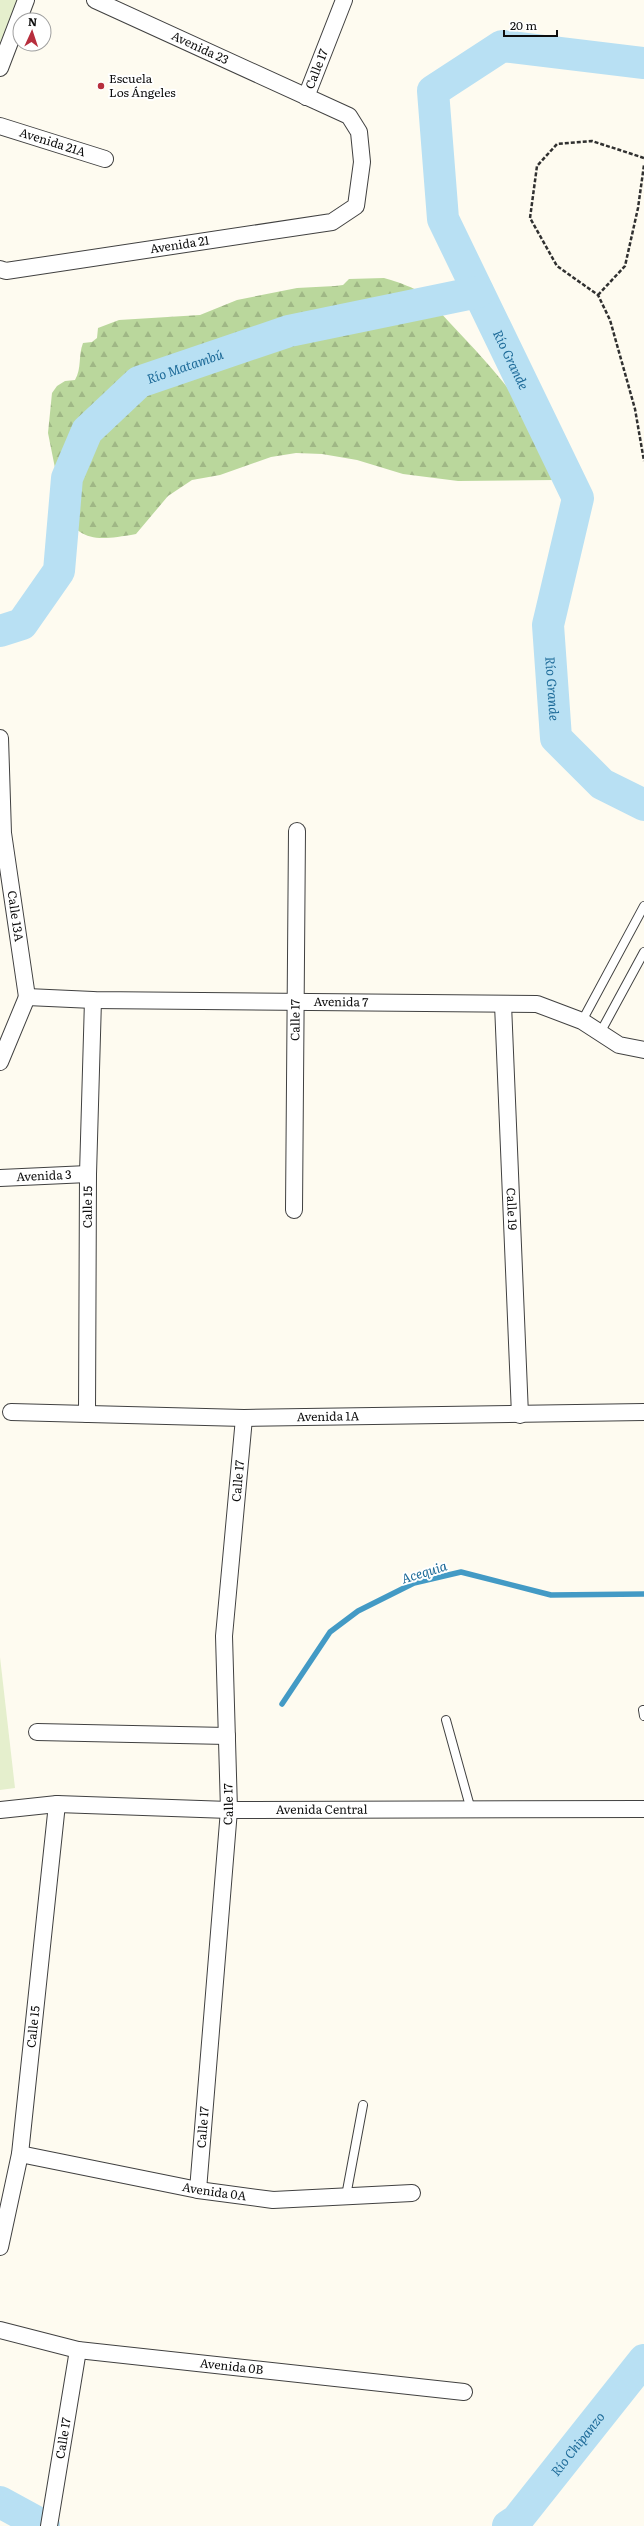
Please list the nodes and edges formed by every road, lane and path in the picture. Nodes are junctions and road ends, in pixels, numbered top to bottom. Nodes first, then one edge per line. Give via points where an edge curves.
1 (26, 0) edge
2 (95, 0) edge
3 (344, 0) edge
4 (0, 68) edge
5 (306, 97) junction
6 (0, 126) edge
7 (644, 158) edge
8 (105, 159) dead end
9 (644, 165) edge
10 (356, 206) joint
11 (0, 269) edge
12 (598, 295) junction
13 (644, 461) edge
14 (0, 738) edge
15 (296, 830) dead end
16 (644, 906) edge
17 (644, 952) edge
18 (27, 997) junction
19 (93, 1000) junction
20 (296, 1001) junction
21 (503, 1004) junction
22 (582, 1021) junction
23 (600, 1033) junction
24 (644, 1050) edge
25 (0, 1062) edge
26 (88, 1174) junction
27 (0, 1178) edge
28 (294, 1210) dead end
29 (11, 1412) dead end
30 (644, 1412) edge
31 (87, 1414) junction
32 (520, 1415) junction
33 (244, 1418) junction
34 (446, 1720) dead end
35 (37, 1732) dead end
36 (227, 1736) junction
37 (57, 1804) junction
38 (644, 1809) edge
39 (0, 1810) edge
40 (229, 1810) junction
41 (471, 1810) junction
42 (363, 2105) dead end
43 (20, 2154) junction
44 (198, 2190) junction
45 (412, 2193) dead end
46 (346, 2196) junction
47 (0, 2247) edge
48 (0, 2330) edge
49 (78, 2350) junction
50 (464, 2392) dead end
51 (49, 2526) edge

1 - 4 street
2 - 5 street, Avenida 23
3 - 5 street, Calle 17
5 - 10 street, Calle 17 via 348,116 359,132 362,162
6 - 8 street, Avenida 21A
7 - 12 path via 592,141 557,144 537,166 530,218 557,266
9 - 12 path via 638,208 625,266
10 - 11 street, Avenida 21 via 332,222 6,271
12 - 13 path via 610,320 633,401
14 - 18 street, Calle 13A via 3,833
15 - 20 street, Calle 17
16 - 22 lane
17 - 23 lane
18 - 19 street, Avenida 7
18 - 25 street
19 - 20 street, Avenida 7
19 - 26 street, Calle 15
20 - 21 street, Avenida 7
20 - 28 street, Calle 17
21 - 22 street, Avenida 7 via 537,1004
21 - 32 street, Calle 19
22 - 23 street, Avenida 7
23 - 24 street, Avenida 7 via 619,1045
26 - 27 street, Avenida 3
26 - 31 street, Calle 15
29 - 31 street, Avenida 1A
30 - 32 street, Avenida 1A
31 - 33 street, Avenida 1A
32 - 33 street, Avenida 1A
33 - 36 street, Calle 17 via 224,1636
34 - 41 lane
35 - 36 street
36 - 40 street, Calle 17
37 - 39 street, Avenida Central
37 - 40 street, Avenida Central
37 - 43 street, Calle 15
38 - 41 street, Avenida Central
40 - 41 street, Avenida Central
40 - 44 street, Calle 17
42 - 46 lane
43 - 44 street, Avenida 0A
43 - 47 street, Calle 15
44 - 46 street, Avenida 0A via 273,2200
45 - 46 street, Avenida 0A
48 - 49 street, Avenida 0B
49 - 50 street, Avenida 0B
49 - 51 street, Calle 17

